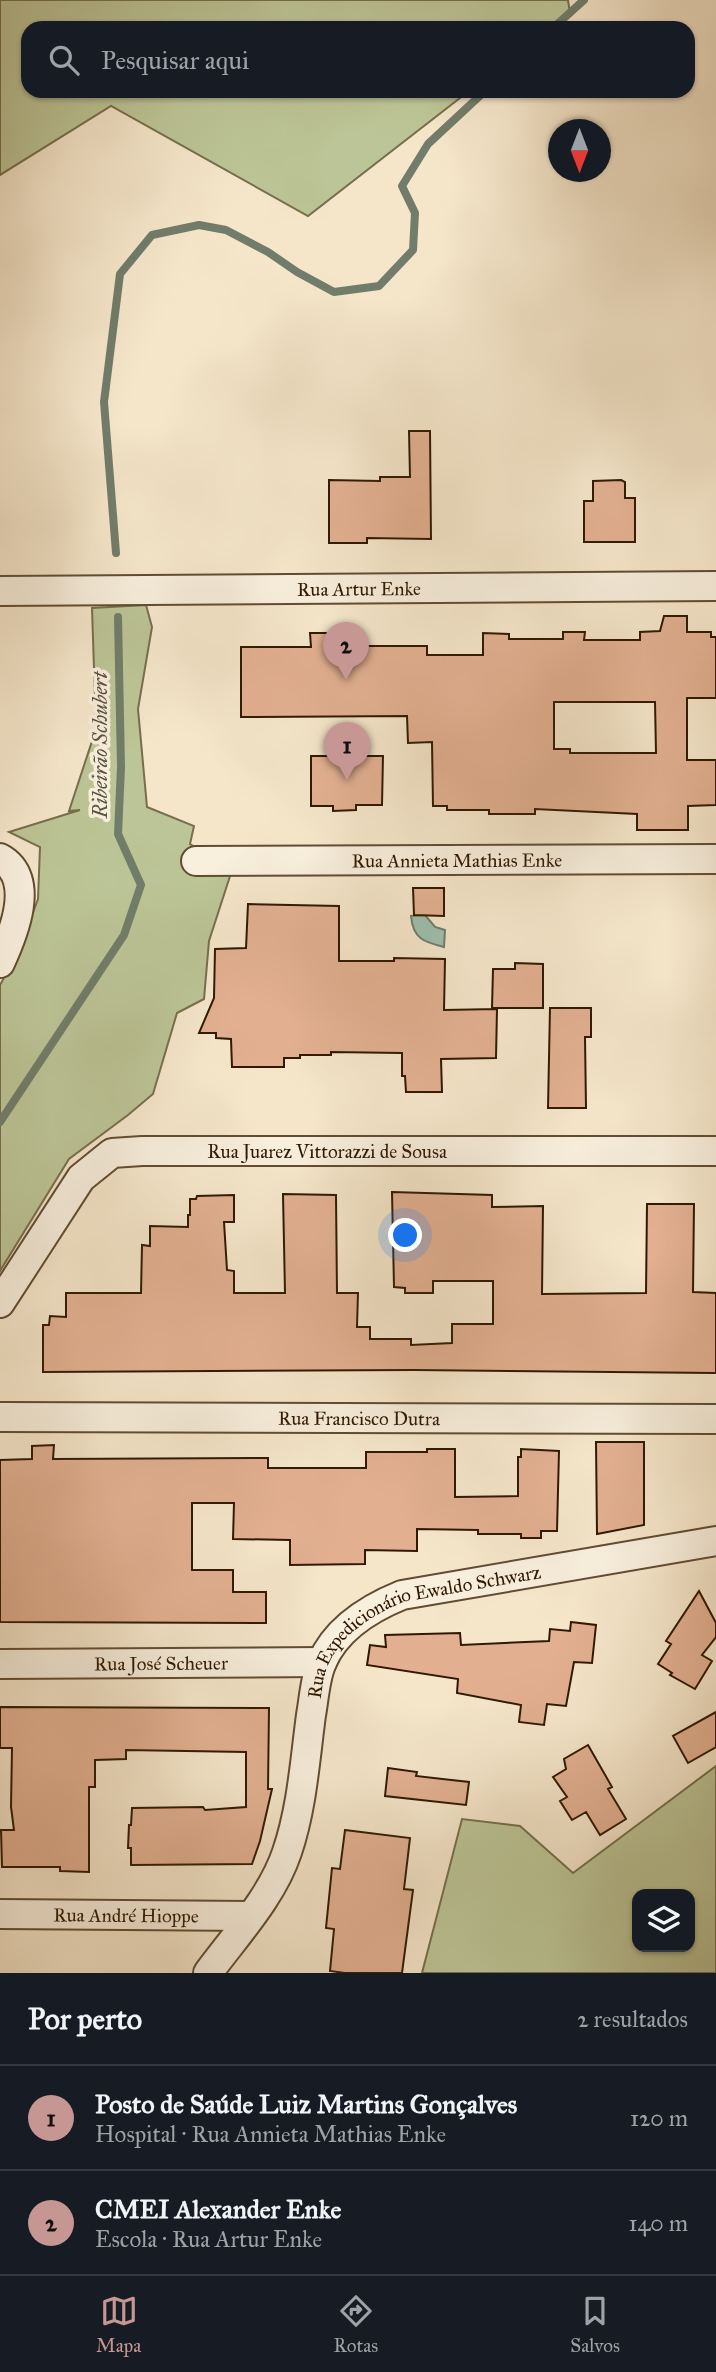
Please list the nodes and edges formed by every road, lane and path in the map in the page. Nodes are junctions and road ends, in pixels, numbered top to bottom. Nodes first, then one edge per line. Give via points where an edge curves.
1 (716, 586) edge
2 (0, 591) edge
3 (716, 859) edge
4 (196, 861) dead end
5 (5, 862) edge
6 (0, 963) edge
7 (716, 1151) edge
8 (4, 1296) edge
9 (0, 1416) edge
10 (716, 1419) edge
11 (716, 1541) edge
12 (321, 1662) junction
13 (0, 1664) edge
14 (0, 1914) edge
15 (250, 1916) junction
16 (208, 1973) edge

1 - 2 street, Rua Artur Enke
3 - 4 street, Rua Annieta Mathias Enke
5 - 6 street via 18,885 19,902 14,931
7 - 8 street, Rua Juarez Vittorazzi de Sousa via 112,1153 81,1178
9 - 10 street, Rua Francisco Dutra
11 - 12 street, Rua Expedicionário Ewaldo Schwarz via 402,1595 375,1606 344,1630
12 - 13 street, Rua José Scheuer
12 - 15 street, Rua Expedicionário Ewaldo Schwarz via 295,1827 275,1881
14 - 15 street, Rua André Hioppe
15 - 16 street, Rua Expedicionário Ewaldo Schwarz

